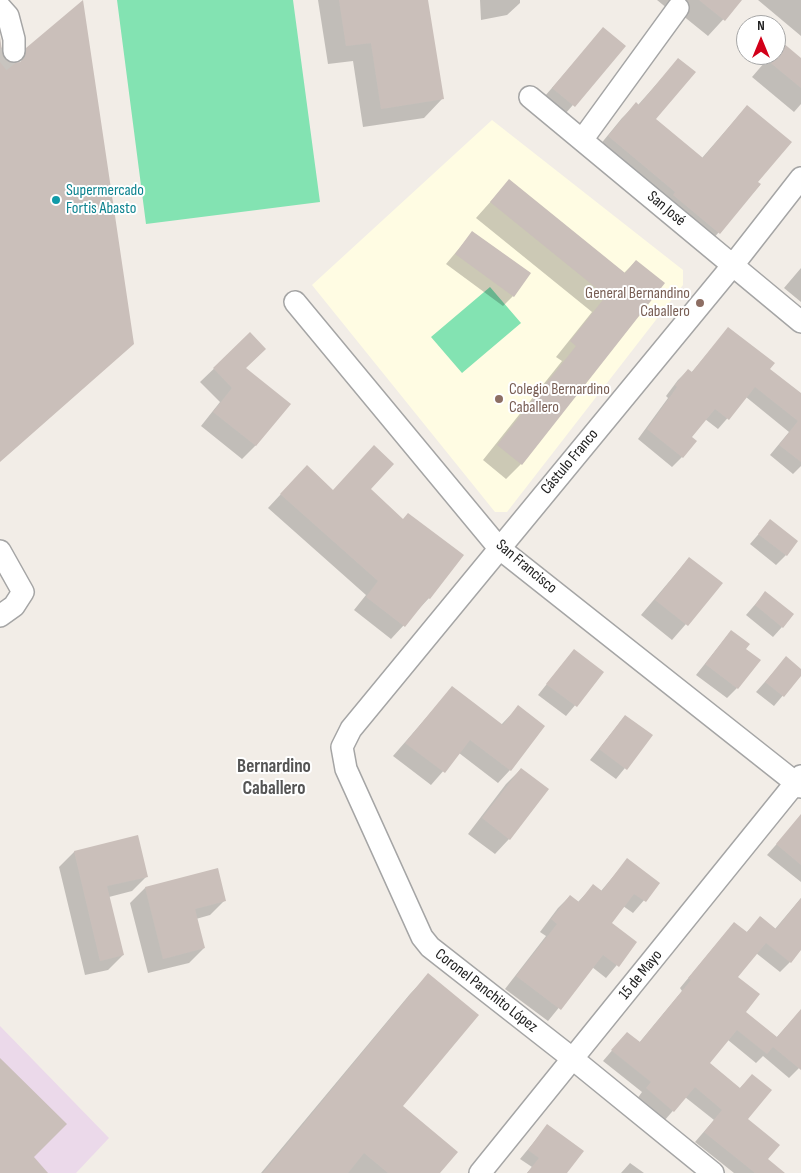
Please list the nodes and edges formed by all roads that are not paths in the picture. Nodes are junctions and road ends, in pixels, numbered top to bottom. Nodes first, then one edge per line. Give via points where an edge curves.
1 (0, 7) edge
2 (678, 8) dead end
3 (14, 51) dead end
4 (530, 97) dead end
5 (582, 140) junction
6 (801, 178) edge
7 (733, 265) junction
8 (295, 302) dead end
9 (801, 322) edge
10 (499, 548) junction
11 (0, 551) edge
12 (0, 616) edge
13 (342, 747) joint
14 (799, 782) edge
15 (573, 1058) junction
16 (480, 1173) edge
17 (713, 1173) edge

1 - 3 street via 8,16
2 - 5 street
4 - 5 street, San José
5 - 7 street, San José
6 - 7 street, Cástulo Franco
7 - 9 street, San José
7 - 10 street, Cástulo Franco
8 - 10 street, San Francisco
10 - 13 street, Cástulo Franco via 351,729
10 - 14 street, San Francisco
11 - 12 street via 24,592 14,606
13 - 15 street, Coronel Panchito López via 346,769 422,937 430,947
14 - 15 street, 15 de Mayo
15 - 16 street, 15 de Mayo
15 - 17 street, Coronel Panchito López

